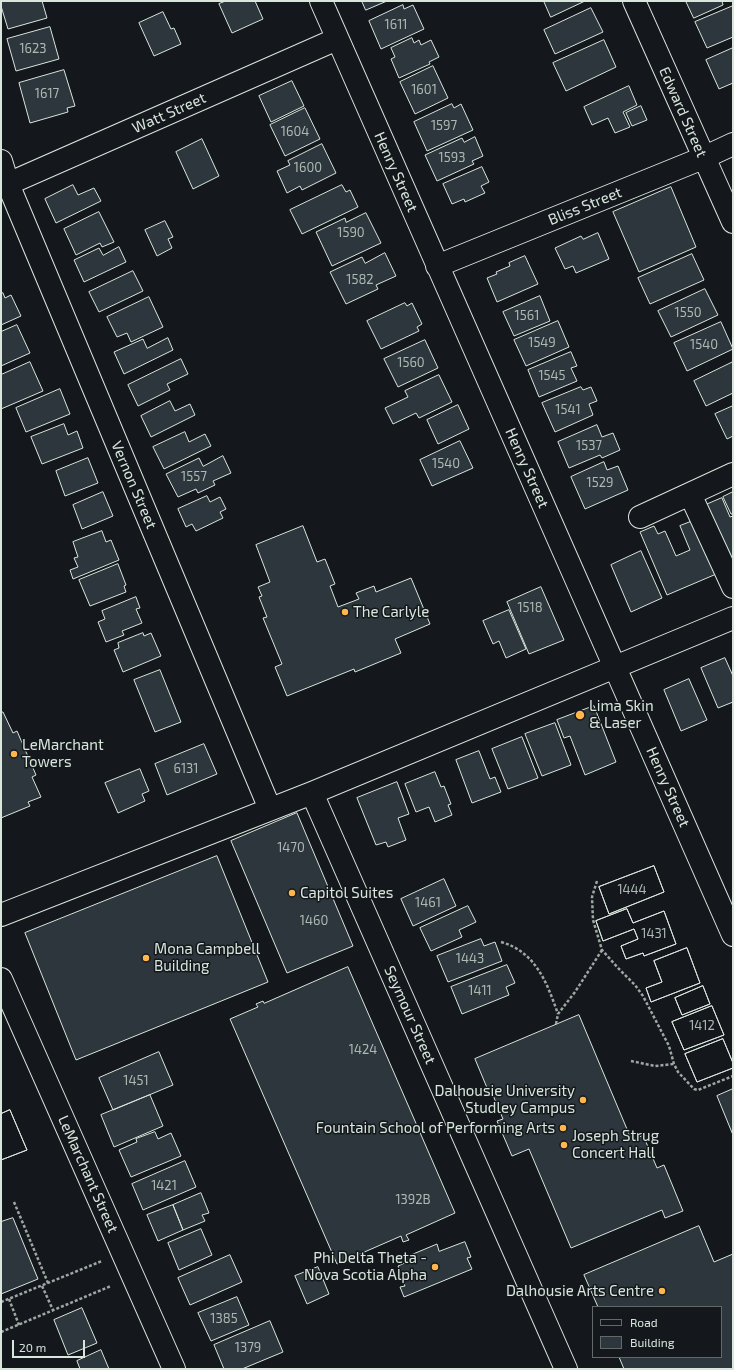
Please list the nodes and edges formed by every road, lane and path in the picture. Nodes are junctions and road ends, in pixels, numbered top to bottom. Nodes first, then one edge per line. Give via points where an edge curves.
1 (321, 1) edge
2 (634, 1) edge
3 (337, 39) junction
4 (733, 144) edge
5 (703, 158) junction
6 (1, 161) edge
7 (4, 185) edge
8 (733, 222) edge
9 (437, 266) junction
10 (733, 474) edge
11 (690, 494) junction
12 (640, 517) dead end
13 (733, 587) edge
14 (733, 618) edge
15 (615, 668) junction
16 (312, 793) junction
17 (270, 809) junction
18 (597, 882) dead end
19 (1, 915) edge
20 (733, 936) edge
21 (501, 942) dead end
22 (602, 950) junction
23 (1, 979) edge
24 (558, 1014) junction
25 (556, 1024) dead end
26 (631, 1061) dead end
27 (674, 1064) junction
28 (733, 1076) edge
29 (14, 1202) dead end
30 (122, 1253) junction
31 (133, 1276) junction
32 (48, 1283) junction
33 (42, 1286) junction
34 (9, 1299) junction
35 (1, 1302) edge
36 (53, 1310) junction
37 (19, 1325) junction
38 (1, 1332) edge
39 (174, 1369) edge
40 (566, 1369) edge

1 - 3 street, Henry Street
2 - 5 street, Edward Street
3 - 7 street, Watt Street
3 - 9 street, Henry Street
4 - 5 street, Bliss Street
5 - 8 street, Edward Street
5 - 9 street, Bliss Street
6 - 7 street, Vernon Street
7 - 17 street, Vernon Street
9 - 15 street, Henry Street
10 - 11 street
11 - 12 street
11 - 13 street
14 - 15 street
15 - 16 street
15 - 20 street, Henry Street
16 - 17 street
16 - 40 street, Seymour Street
17 - 19 street
18 - 22 path via 592,897 593,920
21 - 24 path via 513,945 530,957 550,990
22 - 24 path
22 - 27 path via 643,996 669,1046
23 - 30 street, LeMarchant Street
24 - 25 path
26 - 27 path via 654,1066
27 - 28 path via 678,1072 698,1090
29 - 32 path
30 - 31 street, LeMarchant Street
30 - 32 path
31 - 36 path
31 - 39 street, LeMarchant Street
32 - 33 path
33 - 34 path
33 - 36 path
34 - 35 path
34 - 37 path
36 - 37 path
37 - 38 path

